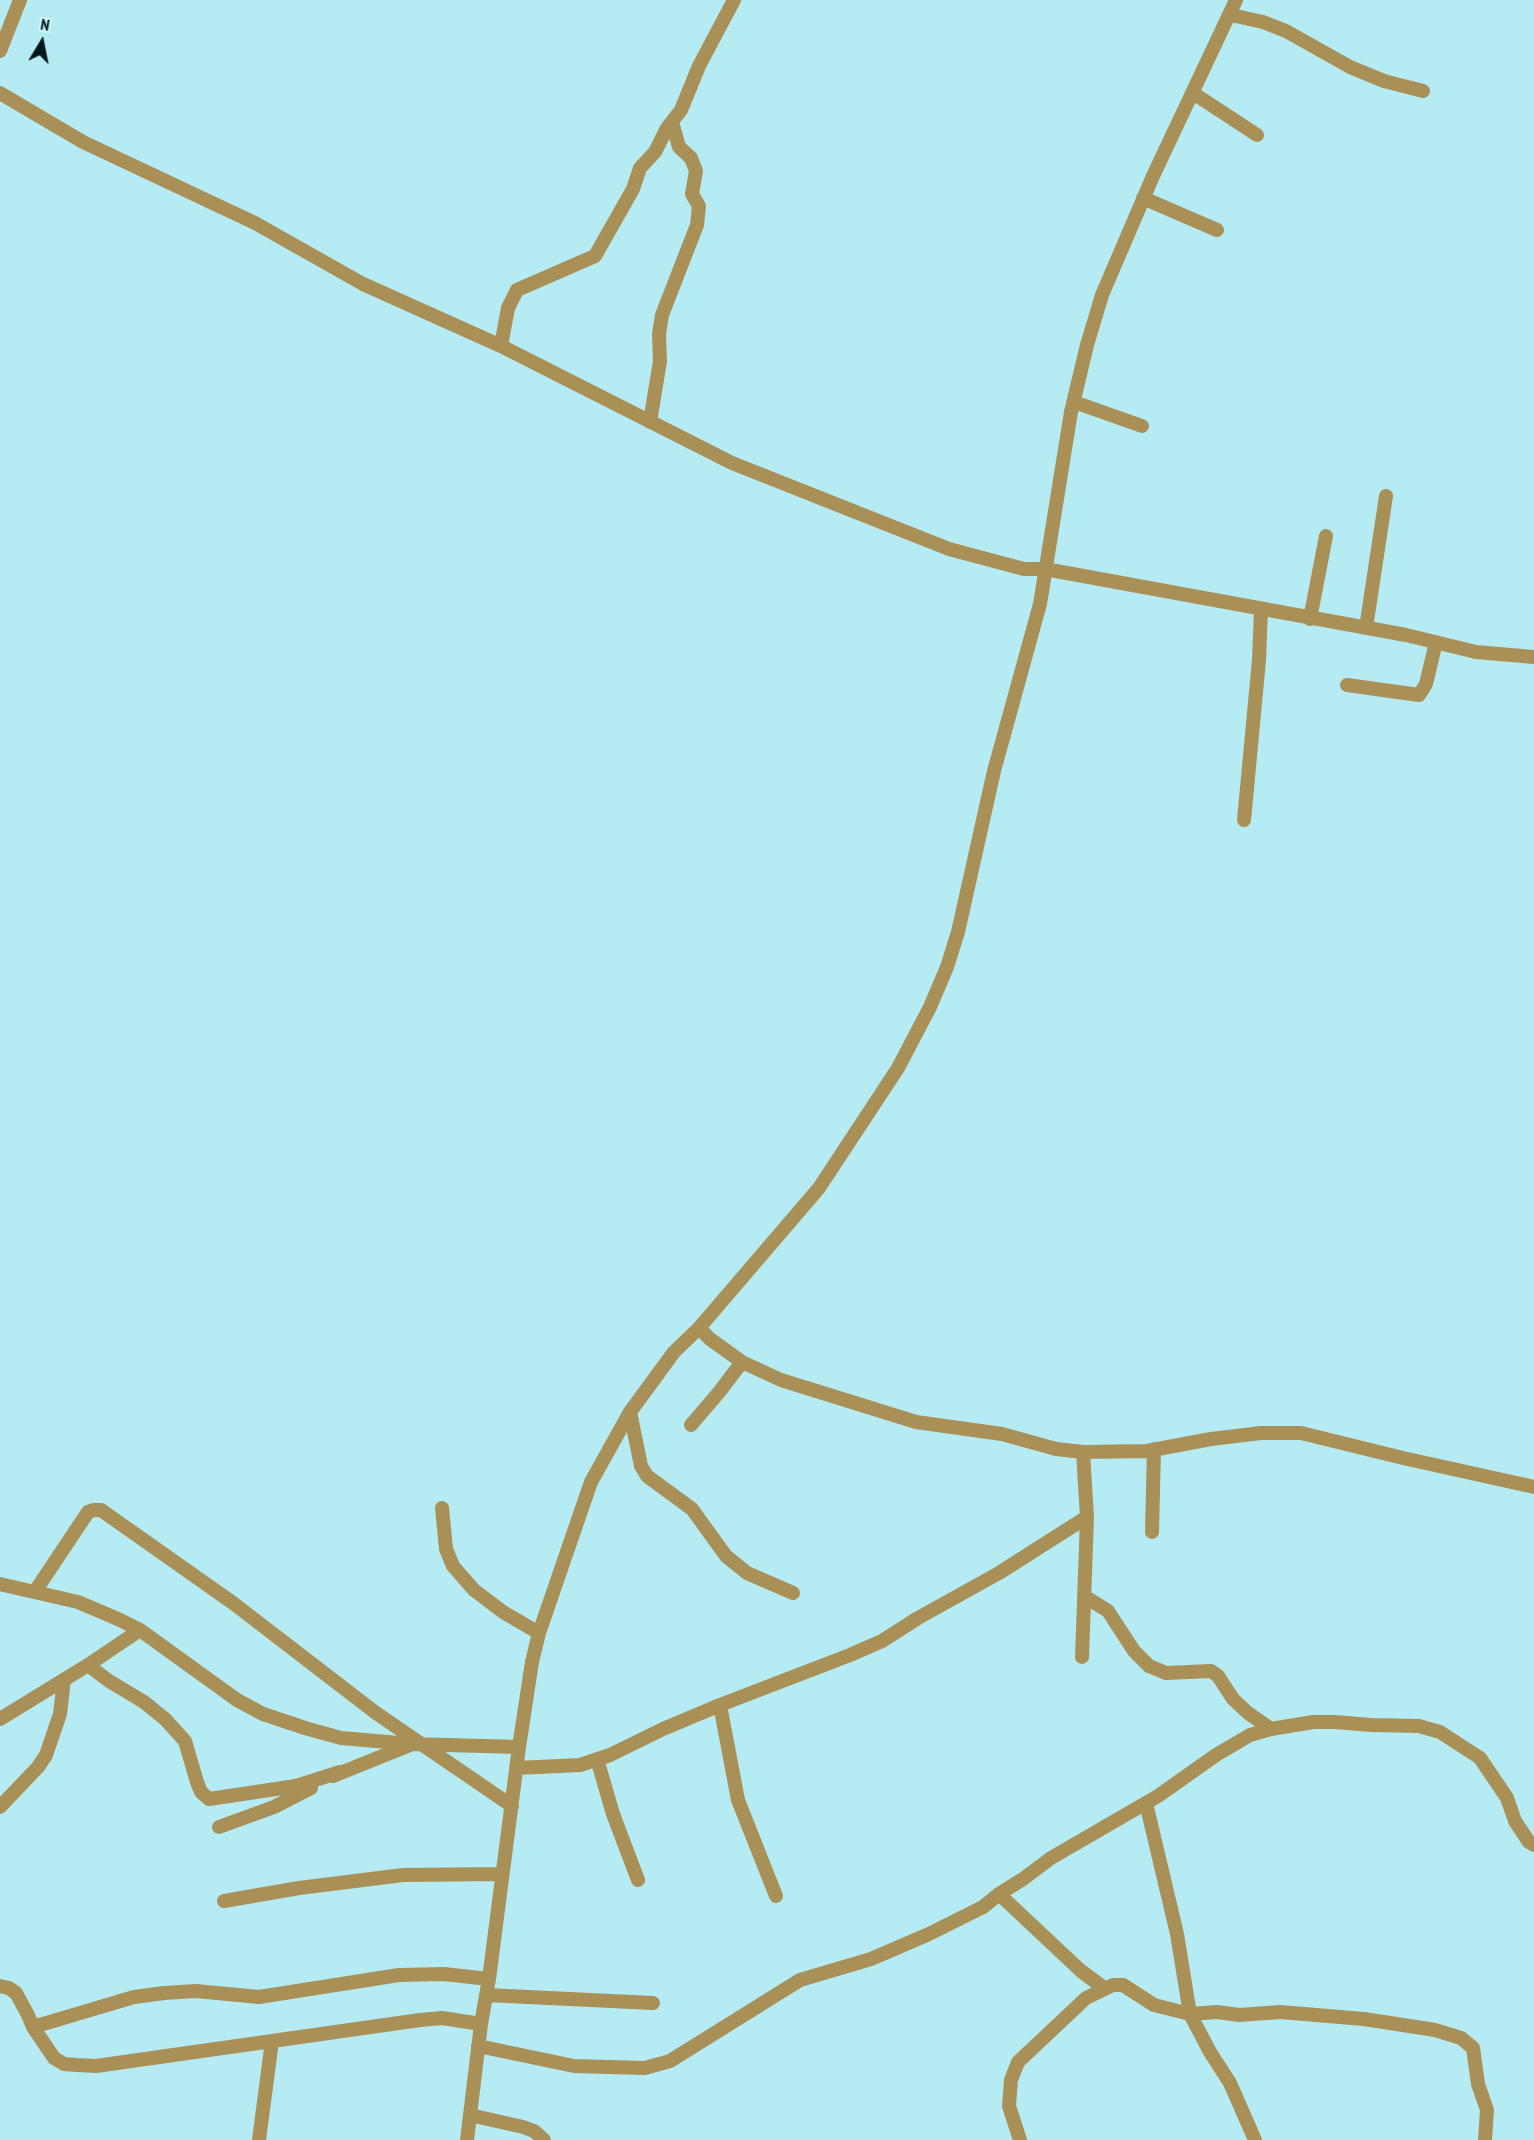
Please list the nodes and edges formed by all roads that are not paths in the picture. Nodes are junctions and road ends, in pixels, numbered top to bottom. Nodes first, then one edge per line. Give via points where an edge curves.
1 (20, 0) edge
2 (734, 0) edge
3 (1236, 0) edge
4 (1231, 15) junction
5 (0, 51) edge
6 (1423, 91) dead end
7 (0, 93) edge
8 (1193, 93) junction
9 (672, 122) junction
10 (1257, 135) dead end
11 (1143, 198) junction
12 (1217, 230) dead end
13 (501, 346) junction
14 (1074, 402) junction
15 (650, 422) junction
16 (1142, 426) dead end
17 (1386, 496) dead end
18 (1326, 536) dead end
19 (1045, 569) junction
20 (1261, 609) junction
21 (1310, 619) junction
22 (1365, 628) junction
23 (1436, 642) junction
24 (1534, 657) edge
25 (1347, 684) dead end
26 (1244, 820) dead end
27 (699, 1328) junction
28 (742, 1362) junction
29 (630, 1412) junction
30 (691, 1425) dead end
31 (1154, 1449) junction
32 (1083, 1452) junction
33 (1534, 1487) edge
34 (442, 1508) dead end
35 (1087, 1517) junction
36 (1152, 1532) dead end
37 (0, 1584) edge
38 (36, 1590) junction
39 (793, 1593) dead end
40 (1084, 1596) junction
41 (140, 1630) junction
42 (539, 1633) junction
43 (1082, 1657) dead end
44 (88, 1665) junction
45 (64, 1680) junction
46 (720, 1705) junction
47 (0, 1719) edge
48 (1271, 1730) junction
49 (415, 1744) junction
50 (519, 1747) junction
51 (597, 1759) junction
52 (516, 1768) junction
53 (340, 1772) junction
54 (1146, 1803) junction
55 (512, 1806) junction
56 (0, 1807) edge
57 (219, 1827) dead end
58 (1534, 1845) edge
59 (502, 1874) junction
60 (638, 1880) dead end
61 (999, 1893) junction
62 (776, 1896) dead end
63 (224, 1901) dead end
64 (489, 1979) junction
65 (0, 1986) edge
66 (1104, 1988) junction
67 (486, 1995) junction
68 (652, 2003) dead end
69 (1190, 2014) junction
70 (480, 2024) junction
71 (33, 2027) junction
72 (272, 2041) junction
73 (478, 2046) junction
74 (470, 2115) junction
75 (260, 2140) edge
76 (466, 2140) edge
77 (544, 2140) edge
78 (1020, 2140) edge
79 (1255, 2140) edge
80 (1485, 2140) edge

1 - 5 street
2 - 9 street
3 - 4 street
4 - 6 street via 1286,31 1350,67
4 - 8 street
7 - 13 street via 83,142 255,223 363,284
8 - 10 street
8 - 11 street
9 - 13 street via 655,152 640,168 633,189 595,256 517,290 508,308
9 - 15 street via 678,147 691,158 696,171 692,194 699,206 697,225 662,315 660,361
11 - 12 street
11 - 14 street via 1102,295
13 - 15 street
14 - 16 street
14 - 19 street
15 - 19 street via 732,463 949,549 1024,569
17 - 22 street
18 - 21 street
19 - 20 street
19 - 27 street via 1040,604 994,771 958,932 930,1007 898,1068 819,1188
20 - 21 street
20 - 26 street
21 - 22 street
22 - 23 street
23 - 24 street via 1476,652
23 - 25 street via 1426,684 1419,695
27 - 28 street
27 - 29 street via 674,1352
28 - 30 street
28 - 32 street via 781,1380 916,1422 1002,1434
29 - 39 street via 641,1466 647,1476 692,1509 726,1556 747,1573
29 - 42 street via 591,1482
31 - 32 street
31 - 33 street via 1211,1438 1301,1433
31 - 36 street
32 - 35 street
34 - 42 street via 446,1549 453,1566 482,1596
35 - 40 street
35 - 46 street via 882,1641
37 - 38 street
38 - 41 street via 78,1602
38 - 49 street via 88,1512 101,1510 233,1603
40 - 43 street
40 - 48 street via 1108,1611 1134,1651 1149,1666 1166,1673 1211,1671 1233,1699
41 - 44 street
41 - 49 street via 237,1700 263,1714 341,1738
42 - 50 street
44 - 45 street
44 - 53 street via 144,1702 185,1741 197,1782 209,1799 296,1786
45 - 47 street
45 - 56 street via 60,1714 46,1755
46 - 51 street
46 - 62 street via 738,1800
48 - 54 street via 1250,1735
48 - 58 street via 1335,1722 1419,1726 1440,1732 1480,1758 1507,1798 1515,1821
49 - 50 street
49 - 53 street
49 - 55 street
50 - 52 street
51 - 52 street via 580,1765
51 - 60 street
52 - 55 street
53 - 57 street via 274,1807
54 - 61 street
54 - 69 street via 1177,1934
55 - 59 street
59 - 63 street via 404,1875
59 - 64 street
61 - 66 street via 1073,1964
61 - 73 street via 983,1907 929,1934 871,1959 800,1980 670,2061 645,2068 574,2066
64 - 67 street
64 - 71 street via 399,1975 259,1997 196,1991 164,1993 134,1997
65 - 71 street via 16,1993
66 - 69 street via 1123,1985 1154,2005
66 - 78 street via 1070,2011 1018,2062 1011,2080 1009,2106
67 - 68 street
67 - 70 street
69 - 79 street via 1230,2083
69 - 80 street via 1280,2012 1364,2019 1461,2037 1473,2048 1478,2084 1487,2110
70 - 72 street via 442,2018
70 - 73 street
71 - 72 street via 54,2058 77,2066
72 - 75 street
73 - 74 street
74 - 76 street
74 - 77 street via 523,2127

